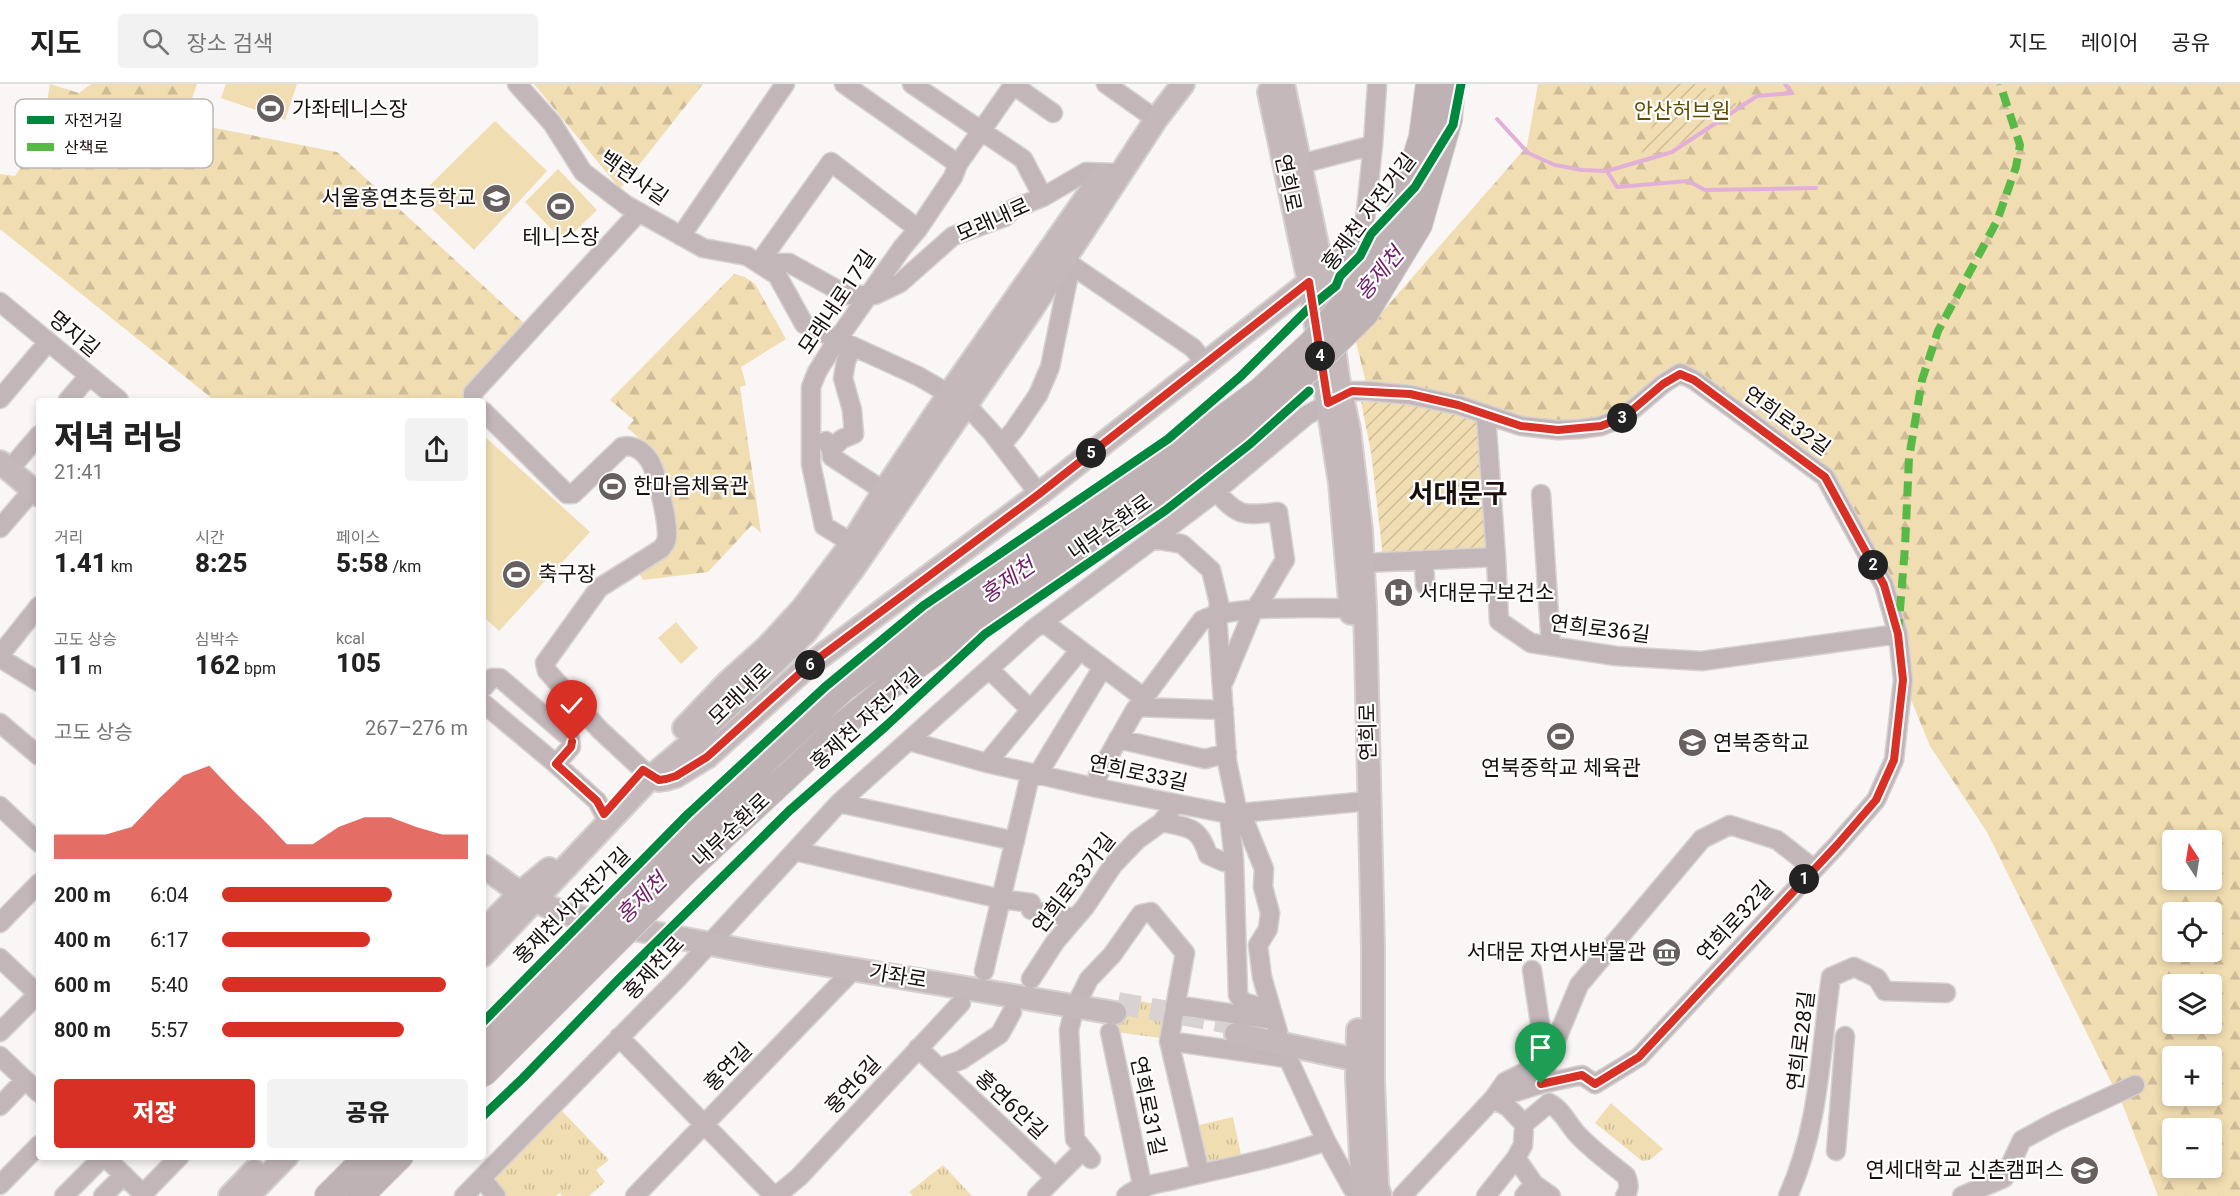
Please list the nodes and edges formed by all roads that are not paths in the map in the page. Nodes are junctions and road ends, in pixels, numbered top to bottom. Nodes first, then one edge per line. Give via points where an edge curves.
1 (517, 84) edge
2 (785, 84) edge
3 (844, 84) edge
4 (912, 84) edge
5 (1013, 84) edge
6 (1106, 84) edge
7 (1169, 84) edge
8 (1183, 84) edge
9 (1268, 84) edge
10 (1283, 84) edge
11 (1377, 84) edge
12 (1429, 84) edge
13 (1452, 84) edge
14 (1053, 113) dead end
15 (1147, 113) junction
16 (981, 133) junction
17 (1374, 145) junction
18 (958, 164) junction
19 (1301, 164) junction
20 (1112, 173) junction
21 (1043, 197) junction
22 (639, 212) junction
23 (918, 229) junction
24 (681, 236) junction
25 (1064, 260) junction
26 (759, 263) junction
27 (1320, 280) junction
28 (868, 295) junction
29 (0, 302) edge
30 (48, 342) junction
31 (845, 344) junction
32 (1206, 364) junction
33 (89, 376) junction
34 (1333, 391) junction
35 (71, 398) edge
36 (116, 398) edge
37 (473, 398) edge
38 (0, 399) edge
39 (957, 400) junction
40 (486, 414) edge
41 (1486, 415) junction
42 (811, 435) junction
43 (36, 438) edge
44 (1002, 444) junction
45 (831, 449) junction
46 (5, 466) edge
47 (884, 491) junction
48 (36, 492) edge
49 (1216, 492) junction
50 (1039, 494) junction
51 (1541, 494) dead end
52 (0, 528) edge
53 (1153, 539) junction
54 (852, 543) junction
55 (1496, 557) junction
56 (1424, 560) junction
57 (1363, 563) junction
58 (1425, 585) dead end
59 (1351, 608) junction
60 (36, 610) edge
61 (1253, 611) junction
62 (1217, 614) junction
63 (1043, 622) junction
64 (1898, 634) junction
65 (1551, 646) junction
66 (1080, 650) junction
67 (0, 656) edge
68 (1103, 667) junction
69 (989, 669) junction
70 (36, 680) edge
71 (486, 685) edge
72 (1222, 686) junction
73 (1141, 702) junction
74 (486, 706) edge
75 (1030, 710) junction
76 (1224, 710) junction
77 (0, 723) edge
78 (1118, 739) junction
79 (909, 741) junction
80 (700, 748) junction
81 (36, 753) edge
82 (1227, 753) junction
83 (987, 763) junction
84 (556, 764) junction
85 (647, 773) junction
86 (1038, 774) junction
87 (1097, 788) junction
88 (1358, 802) junction
89 (839, 803) junction
90 (1175, 804) junction
91 (0, 806) edge
92 (604, 814) junction
93 (1229, 814) junction
94 (1162, 822) junction
95 (36, 840) edge
96 (1015, 842) junction
97 (795, 851) junction
98 (1234, 866) junction
99 (486, 868) edge
100 (1814, 869) junction
101 (1263, 880) junction
102 (36, 886) edge
103 (528, 897) junction
104 (1001, 899) junction
105 (1075, 918) junction
106 (0, 923) edge
107 (486, 930) edge
108 (708, 944) junction
109 (486, 951) edge
110 (0, 958) edge
111 (854, 969) junction
112 (1532, 970) dead end
113 (984, 971) dead end
114 (1031, 979) dead end
115 (36, 991) edge
116 (1946, 993) dead end
117 (36, 997) edge
118 (1078, 1002) junction
119 (961, 1003) dead end
120 (1012, 1012) dead end
121 (1114, 1016) joint
122 (1175, 1016) junction
123 (1239, 1029) tunnel mouth
124 (0, 1032) edge
125 (1278, 1033) junction
126 (1845, 1036) dead end
127 (620, 1037) junction
128 (486, 1040) edge
129 (1169, 1041) junction
130 (918, 1048) junction
131 (1366, 1053) junction
132 (0, 1056) edge
133 (939, 1068) junction
134 (486, 1071) edge
135 (25, 1080) junction
136 (1541, 1084) junction
137 (2135, 1085) dead end
138 (36, 1090) edge
139 (1493, 1099) junction
140 (0, 1106) edge
141 (705, 1124) junction
142 (1524, 1124) junction
143 (1326, 1142) junction
144 (36, 1148) edge
145 (1836, 1150) dead end
146 (1516, 1158) junction
147 (100, 1160) edge
148 (108, 1160) edge
149 (176, 1160) edge
150 (263, 1160) edge
151 (283, 1160) edge
152 (364, 1160) edge
153 (396, 1160) edge
154 (1200, 1173) junction
155 (124, 1175) junction
156 (1055, 1177) junction
157 (482, 1179) junction
158 (0, 1185) edge
159 (1529, 1190) edge
160 (1135, 1192) edge
161 (144, 1195) edge
162 (64, 1196) edge
163 (103, 1196) edge
164 (230, 1196) edge
165 (248, 1196) edge
166 (328, 1196) edge
167 (360, 1196) edge
168 (464, 1196) edge
169 (496, 1196) edge
170 (635, 1196) edge
171 (775, 1196) edge
172 (1038, 1196) edge
173 (1363, 1196) edge
174 (1380, 1196) edge
175 (1402, 1196) edge
176 (1486, 1196) edge
177 (1551, 1196) edge
178 (1625, 1196) edge
179 (1788, 1196) edge
180 (1962, 1196) edge

1 - 22 street, 백련사길 via 552,123 583,172
2 - 24 street
3 - 18 street
4 - 16 street
5 - 14 street, 모래내로17길
5 - 16 street, 모래내로17길
6 - 15 street
7 - 15 main road, 모래내로
8 - 20 main road, 모래내로
9 - 27 main road, 연희로
10 - 19 main road, 연희로
11 - 17 street
12 - 128 highway, 내부순환로, bridge via 1422,137 1399,213 1361,283 1312,343 1260,391 843,688
13 - 134 highway, 내부순환로, bridge via 1449,120 1419,225 1365,314 1236,435 905,674 840,727 687,870
15 - 20 main road, 모래내로
16 - 18 street, 모래내로17길
16 - 21 street via 1023,159
17 - 19 street, 연희로
17 - 27 street via 1364,230
18 - 23 street, 모래내로17길
19 - 27 main road, 연희로
20 - 21 street, 모래내로 via 1086,172
20 - 25 main road, 모래내로
20 - 39 main road, 모래내로
21 - 28 street, 모래내로 via 1013,209 1005,217 953,236 900,284 875,296
22 - 24 street, 백련사길
22 - 37 street via 473,393
23 - 26 street via 831,162
23 - 28 street, 모래내로17길
24 - 26 street, 백련사길 via 703,248 747,256
25 - 32 street via 1193,348
25 - 39 main road, 모래내로
25 - 44 street via 1068,279 1050,367 1038,395
26 - 28 street, 모래내로 via 789,263 847,295
26 - 31 street, 백련사길 via 777,275 804,324
27 - 32 main road
27 - 34 main road, 연희로, bridge
27 - 34 main road, 연희로, bridge via 1313,306
28 - 31 street, 모래내로17길
29 - 30 street, 명지길
30 - 33 street, 명지길
30 - 38 street
31 - 39 street, 백련사길 via 918,376
31 - 42 street, 모래내로17길 via 817,372 811,387
31 - 45 street via 843,378 854,434
32 - 50 main road
33 - 35 street
33 - 36 street, 명지길
34 - 41 street, 연희로32길 via 1410,394
34 - 49 street, 홍제천로
34 - 57 main road, 연희로 via 1358,498
34 - 59 main road, 연희로
39 - 44 street
39 - 47 main road, 모래내로
39 - 80 main road, 모래내로 via 853,569 806,632
40 - 85 street via 567,494 573,494 622,447 637,448 652,464 663,508 666,542 599,588 545,663 547,671 599,729
41 - 55 street
41 - 64 street, 연희로32길 via 1537,429 1601,426 1624,417 1680,374 1694,380 1825,477 1884,585
42 - 45 street via 824,439
42 - 54 street, 모래내로17길 via 811,464 824,526
43 - 46 street
44 - 50 street
45 - 47 street via 832,458
46 - 48 main road
47 - 54 main road, 모래내로
48 - 52 street
49 - 53 street, 홍제천로
49 - 61 street via 1231,509 1250,514 1278,512 1285,560
50 - 80 main road
51 - 65 street
53 - 62 street via 1182,544 1211,570 1219,603
53 - 63 street, 홍제천로
54 - 85 main road, 모래내로 via 802,609 727,683
55 - 56 street
55 - 65 street, 연희로36길 via 1499,621 1531,643
56 - 57 street
56 - 58 street
57 - 131 main road, 연희로 via 1373,947
59 - 61 street
59 - 88 main road, 연희로
60 - 67 street
61 - 62 street
61 - 72 street
62 - 72 street
62 - 73 street via 1202,620
63 - 66 street
63 - 69 street, 홍제천로
64 - 65 street, 연희로36길 via 1702,661 1616,656
64 - 100 street, 연희로32길 via 1903,680 1894,760 1876,800
66 - 68 street
66 - 75 street
67 - 70 street
68 - 73 street
68 - 86 street
69 - 75 street
69 - 79 street, 홍제천로
71 - 84 street via 492,678 500,678 570,738 571,747
72 - 76 street
73 - 76 street
73 - 78 street
74 - 84 street
75 - 83 street
76 - 82 street
77 - 81 street
78 - 82 street via 1205,759
78 - 87 street via 1098,775
79 - 83 street, 연희로33길
79 - 89 street, 홍제천로
80 - 85 main road via 676,776 659,780
82 - 93 street via 1236,804
83 - 86 street, 연희로33길
84 - 92 street via 597,801
85 - 92 main road, 모래내로
85 - 103 main road, 모래내로
86 - 87 street, 연희로33길
86 - 96 street via 1029,780
87 - 90 street, 연희로33길
88 - 93 street, 연희로33길
88 - 131 main road, 연희로
89 - 96 street
89 - 97 street, 홍제천로
90 - 93 street, 연희로33길
90 - 94 street, 연희로33가길
91 - 95 street
92 - 103 main road, 모래내로
93 - 98 street
93 - 101 street via 1245,822 1264,869
94 - 98 street via 1191,828 1203,840 1208,855
94 - 105 street, 연희로33가길 via 1113,865
96 - 104 street
97 - 104 street
97 - 108 street, 홍제천로
98 - 101 street
98 - 125 street via 1239,995
99 - 103 main road
100 - 136 street, 연희로32길 via 1639,1057 1595,1084 1582,1075
100 - 136 street via 1777,840 1730,825 1702,839 1579,985
101 - 125 street via 1270,913 1268,929 1258,945 1262,977
102 - 106 street
103 - 107 main road, 모래내로
103 - 108 main road, 가좌로, bridge via 571,915
103 - 109 main road, 모래내로
104 - 105 street via 1031,903 1031,910
104 - 113 street
105 - 114 street, 연희로33가길
108 - 111 main road, 가좌로
108 - 118 main road via 732,939
108 - 127 street, 홍제천로
110 - 115 street
111 - 118 main road, 가좌로
111 - 141 street, 홍연길
112 - 139 street via 1541,1030 1527,1071 1505,1082
116 - 179 street, 연희로28길 via 1886,991 1877,978 1854,967 1831,977 1814,1119
117 - 124 street
118 - 121 main road, 가좌로
118 - 122 street via 1089,979 1141,914 1151,912 1185,953
118 - 156 street via 1069,1030 1070,1062 1075,1139 1087,1154
119 - 130 street, 홍연6길
120 - 133 street via 1000,1034 961,1060
121 - 160 street, 연희로31길
122 - 125 street
122 - 129 street
123 - 125 main road
125 - 129 street
125 - 131 main road
125 - 143 street
126 - 145 street
127 - 141 street
127 - 157 street, 홍제천로
129 - 154 street, 연희로31길
130 - 133 street, 홍연6안길
130 - 171 street, 홍연6길 via 799,1177
131 - 173 main road, 연희로 via 1358,1121
131 - 174 main road, 연희로
132 - 135 street
133 - 156 street, 홍연6안길
135 - 138 street
135 - 140 street
136 - 139 street, 연희로32길
137 - 180 street via 2022,1140 2004,1178
139 - 142 street via 1508,1107
139 - 175 street, 연희로32길
141 - 170 street, 홍연길
141 - 171 street
142 - 146 street via 1523,1145
142 - 178 street via 1545,1105 1553,1105 1578,1135 1626,1176 1629,1191
143 - 154 street, 연희로31길
143 - 173 street via 1352,1188
144 - 158 street
146 - 159 street
146 - 176 street
147 - 162 street
148 - 155 street
149 - 161 street
150 - 164 main road
151 - 165 main road
152 - 166 highway
153 - 167 highway
154 - 160 street, 연희로31길
155 - 161 street
155 - 163 street
156 - 172 street
157 - 168 street, 홍제천로
157 - 169 street
159 - 177 street

